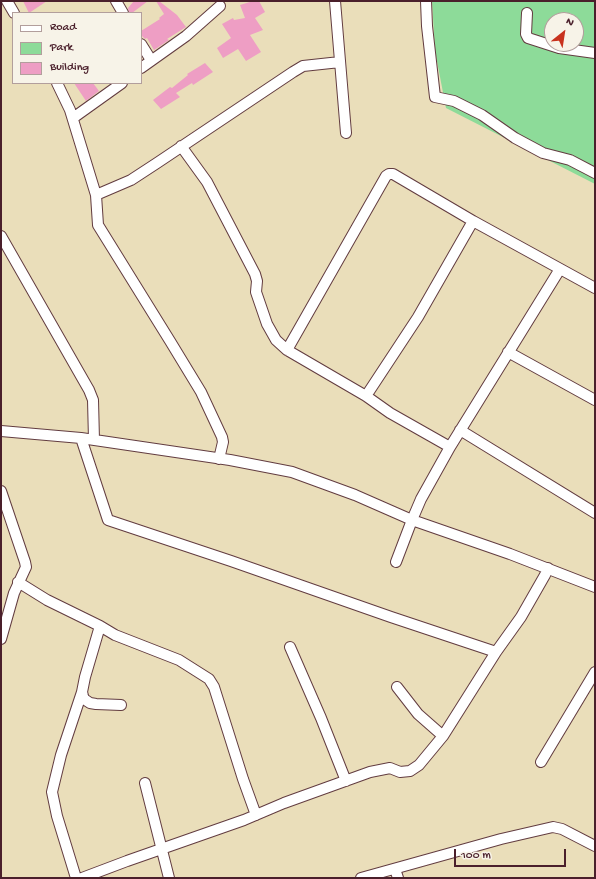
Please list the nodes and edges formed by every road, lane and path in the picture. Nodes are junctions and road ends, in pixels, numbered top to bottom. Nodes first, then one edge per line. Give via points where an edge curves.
1 (7, 1) edge
2 (116, 1) edge
3 (335, 1) edge
4 (426, 1) edge
5 (220, 6) dead end
6 (13, 12) edge
7 (122, 12) edge
8 (527, 13) dead end
9 (142, 46) edge
10 (595, 53) edge
11 (151, 60) junction
12 (340, 62) junction
13 (142, 67) edge
14 (57, 84) edge
15 (121, 84) edge
16 (73, 118) junction
17 (346, 133) dead end
18 (181, 146) junction
19 (595, 173) edge
20 (96, 195) junction
21 (473, 221) junction
22 (1, 236) edge
23 (560, 269) junction
24 (595, 288) edge
25 (287, 350) junction
26 (508, 352) junction
27 (366, 396) junction
28 (595, 400) edge
29 (460, 430) junction
30 (1, 431) edge
31 (81, 438) junction
32 (94, 440) junction
33 (450, 447) junction
34 (219, 459) junction
35 (1, 491) edge
36 (595, 513) edge
37 (412, 520) junction
38 (396, 562) dead end
39 (548, 568) junction
40 (18, 582) junction
41 (595, 587) edge
42 (100, 626) junction
43 (1, 639) edge
44 (290, 647) dead end
45 (496, 652) junction
46 (595, 672) edge
47 (397, 687) dead end
48 (82, 692) junction
49 (121, 705) dead end
50 (443, 736) junction
51 (541, 762) dead end
52 (346, 781) junction
53 (145, 783) dead end
54 (256, 815) junction
55 (595, 846) edge
56 (162, 848) junction
57 (396, 873) edge
58 (76, 878) edge
59 (82, 878) edge
60 (169, 878) edge
61 (361, 878) edge

1 - 6 street
2 - 7 street
3 - 12 street
4 - 19 street via 435,97 454,101 482,115 515,138 543,153 570,160
5 - 11 street via 186,36
8 - 10 street via 528,38 559,48
9 - 11 street
11 - 13 street
12 - 17 street
12 - 18 street via 303,66
14 - 16 street
15 - 16 street
16 - 20 street
18 - 20 street via 131,180
18 - 25 street via 207,182 255,274 256,292 267,324 276,340
20 - 34 street via 98,225 201,392 222,437
21 - 23 street
21 - 25 street via 393,174 386,176
21 - 27 street via 418,316
22 - 32 street via 89,390 93,400
23 - 24 street
23 - 26 street
25 - 27 street
26 - 28 street
26 - 29 street
27 - 33 street via 390,413
29 - 33 street
29 - 36 street
30 - 31 street
31 - 32 street
31 - 45 street via 108,520
32 - 34 street
33 - 37 street
34 - 37 street via 292,472 355,495
35 - 40 street via 26,567
37 - 38 street
37 - 39 street
39 - 41 street
39 - 45 street via 521,618
40 - 42 street via 47,600
40 - 43 street
42 - 48 street
42 - 54 street via 179,660 209,679 214,687 242,779
44 - 52 street
45 - 50 street
46 - 51 street
47 - 50 street via 418,714
48 - 49 street via 84,699 90,703
48 - 58 street via 52,792 56,816
50 - 52 street via 410,771 400,772 390,768
52 - 54 street
53 - 56 street
54 - 56 street
55 - 57 street via 553,827 501,839
56 - 59 street
56 - 60 street
57 - 61 street

